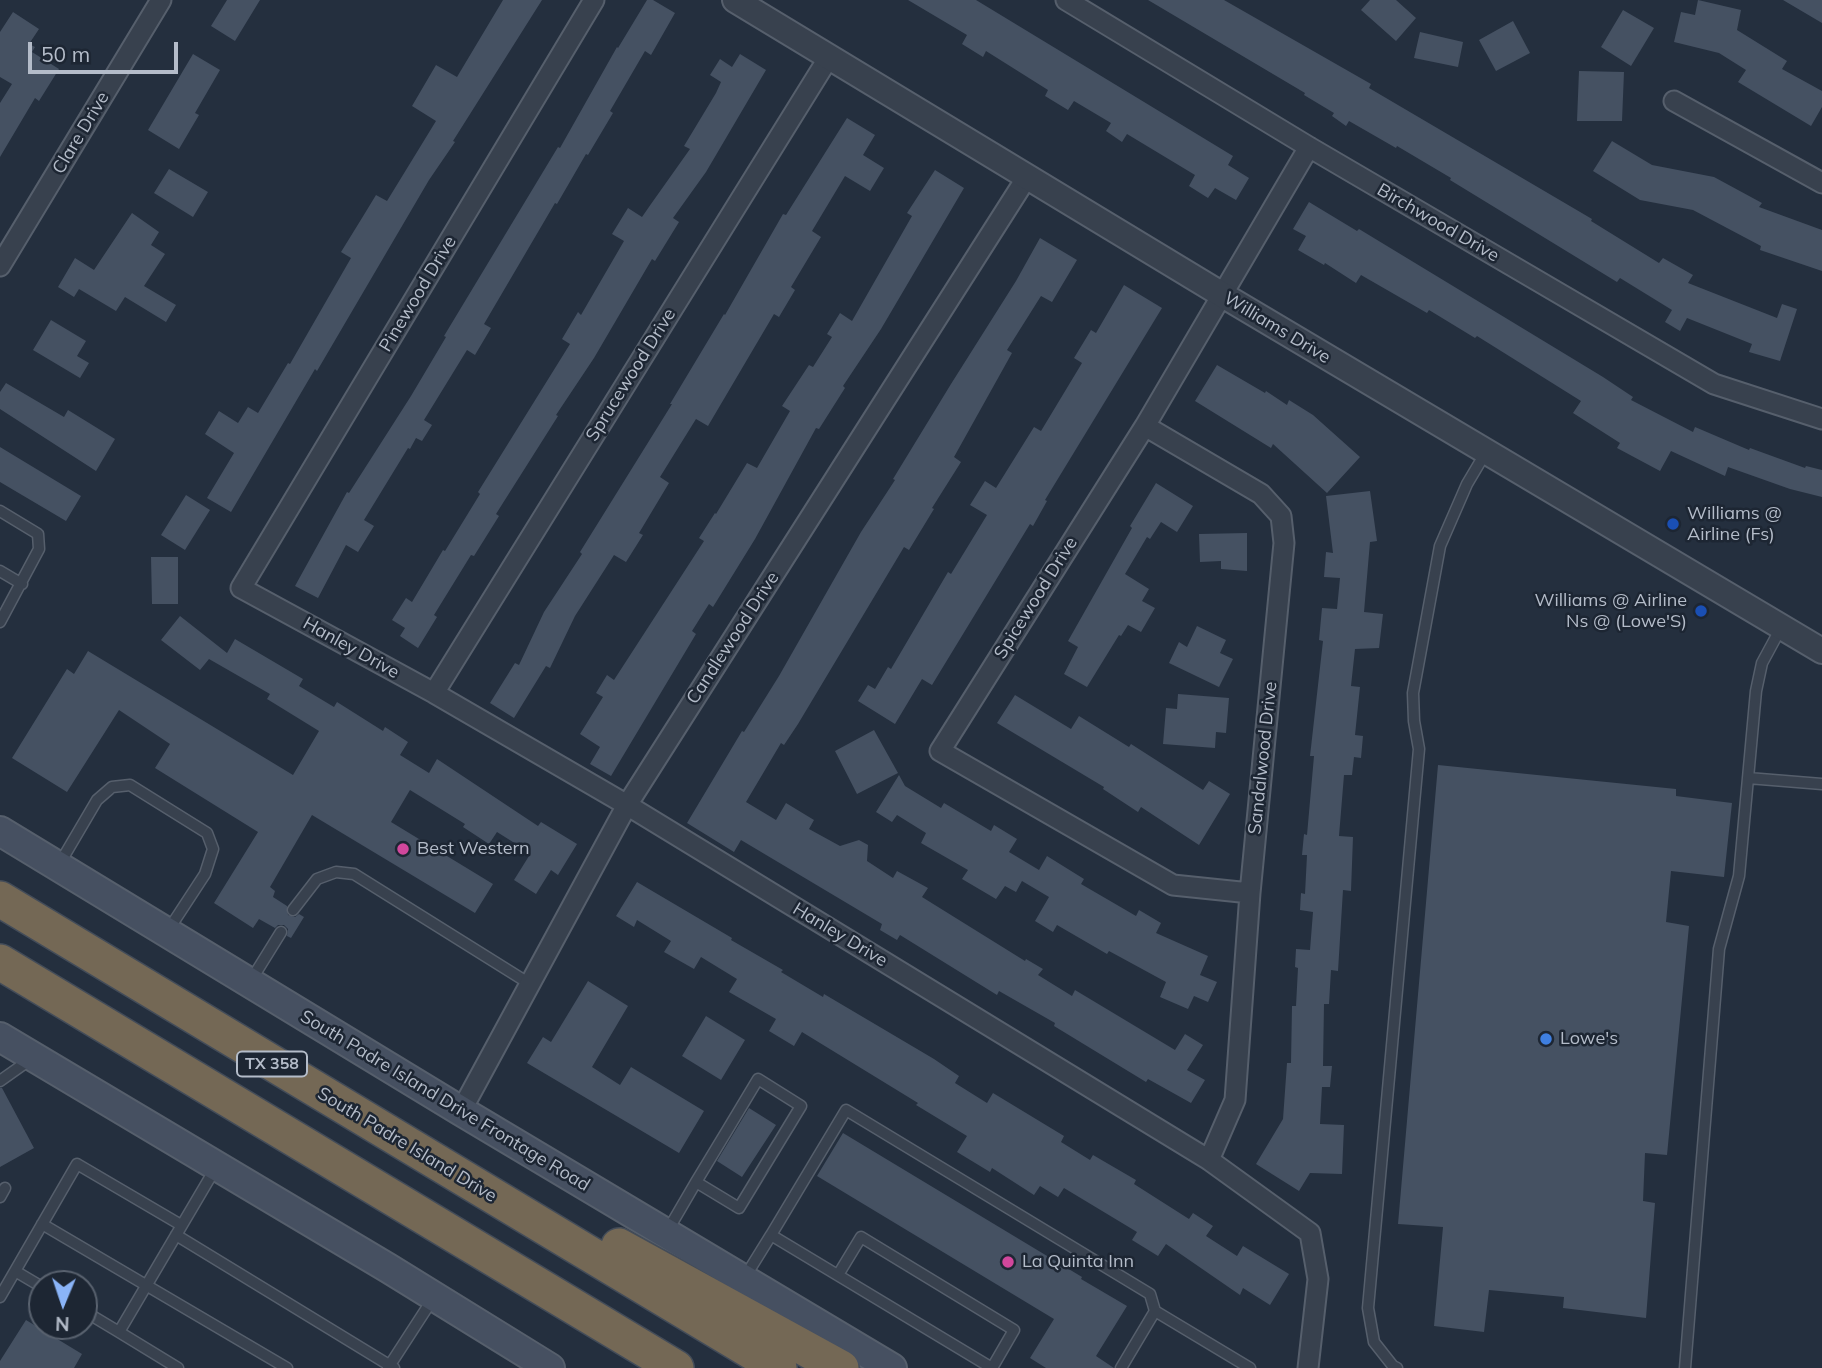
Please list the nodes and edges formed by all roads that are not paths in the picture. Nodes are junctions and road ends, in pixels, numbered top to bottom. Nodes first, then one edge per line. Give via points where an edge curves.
1 (162, 0) edge
2 (594, 0) edge
3 (735, 0) edge
4 (1066, 0) edge
5 (829, 57) junction
6 (1674, 102) dead end
7 (1309, 147) junction
8 (1027, 177) junction
9 (1822, 183) edge
10 (0, 266) edge
11 (1221, 294) junction
12 (1822, 419) edge
13 (1145, 426) junction
14 (1486, 452) junction
15 (0, 511) edge
16 (0, 571) edge
17 (22, 584) junction
18 (241, 588) joint
19 (0, 622) edge
20 (1782, 626) junction
21 (1822, 651) edge
22 (434, 693) junction
23 (1748, 778) junction
24 (1822, 785) edge
25 (626, 806) junction
26 (0, 831) edge
27 (58, 866) junction
28 (1250, 893) junction
29 (0, 900) edge
30 (293, 910) dead end
31 (166, 932) junction
32 (281, 932) dead end
33 (0, 962) edge
34 (250, 983) junction
35 (530, 984) junction
36 (0, 1037) edge
37 (34, 1057) junction
38 (0, 1081) edge
39 (461, 1111) junction
40 (1209, 1160) junction
41 (217, 1166) junction
42 (696, 1182) junction
43 (42, 1224) junction
44 (545, 1228) junction
45 (178, 1230) junction
46 (666, 1233) junction
47 (771, 1235) junction
48 (15, 1271) junction
49 (838, 1275) junction
50 (28, 1279) edge
51 (744, 1280) junction
52 (147, 1285) junction
53 (0, 1297) edge
54 (435, 1297) junction
55 (1155, 1311) junction
56 (98, 1319) edge
57 (119, 1332) junction
58 (622, 1335) junction
59 (390, 1367) edge
60 (178, 1368) edge
61 (287, 1368) edge
62 (550, 1368) edge
63 (664, 1368) edge
64 (676, 1368) edge
65 (779, 1368) edge
66 (841, 1368) edge
67 (892, 1368) edge
68 (992, 1368) edge
69 (1121, 1368) edge
70 (1251, 1368) edge
71 (1308, 1368) edge
72 (1397, 1368) edge
73 (1685, 1368) edge

1 - 10 street, Clare Drive
2 - 18 street, Pinewood Drive
3 - 5 street, Williams Drive
4 - 7 street, Birchwood Drive
5 - 8 street, Williams Drive
5 - 22 street, Sprucewood Drive
6 - 9 street
7 - 11 street, Spicewood Drive
7 - 12 street, Birchwood Drive via 1714,384
8 - 11 street, Williams Drive
8 - 25 street, Candlewood Drive
11 - 13 street, Spicewood Drive
11 - 14 street, Williams Drive
13 - 28 street, Sandalwood Drive via 1261,494 1281,516 1284,542
13 - 28 street, Spicewood Drive via 940,751 1173,885
14 - 20 street, Williams Drive
14 - 72 lane via 1440,546 1413,693 1419,749 1368,1308 1374,1342
15 - 17 lane via 38,534 39,549
16 - 17 lane
17 - 19 lane
18 - 22 street, Hanley Drive
20 - 21 street, Williams Drive
20 - 23 lane via 1762,663
22 - 25 street, Hanley Drive
23 - 24 lane
23 - 73 lane via 1739,876 1719,949
25 - 35 street, Candlewood Drive
25 - 40 street, Hanley Drive
26 - 27 main road, South Padre Island Drive Frontage Road
27 - 31 main road, South Padre Island Drive Frontage Road
27 - 31 lane via 97,800 112,787 130,785 207,833 213,849 205,874
28 - 40 street, Sandalwood Drive via 1235,1100
29 - 44 highway, South Padre Island Drive / TX 358
30 - 35 lane via 317,879 335,872 354,874
31 - 34 main road, South Padre Island Drive Frontage Road
32 - 34 lane
33 - 58 highway, TX 358
34 - 39 main road, South Padre Island Drive Frontage Road
35 - 39 street, Candlewood Drive
36 - 37 main road
37 - 38 lane
37 - 41 main road
39 - 46 main road, South Padre Island Drive Frontage Road
40 - 71 street, Hanley Drive via 1310,1233 1318,1279
41 - 45 lane
41 - 54 main road
42 - 42 lane via 758,1079 801,1106 739,1208
42 - 46 lane
43 - 45 lane via 76,1164
43 - 48 lane
43 - 52 lane
44 - 65 highway, South Padre Island Drive / TX 358
44 - 66 highway via 610,1241
45 - 52 lane
45 - 59 lane
46 - 51 main road, South Padre Island Drive Frontage Road
47 - 49 lane
47 - 51 lane
47 - 55 lane via 846,1110 1150,1294
48 - 50 lane
48 - 53 lane
49 - 68 lane
49 - 68 lane via 860,1237 1014,1330
51 - 67 main road, South Padre Island Drive Frontage Road
52 - 57 lane
52 - 61 lane
54 - 59 lane
54 - 62 main road
55 - 69 lane
55 - 70 lane
56 - 57 lane
57 - 60 lane
58 - 63 highway
58 - 64 highway, TX 358

